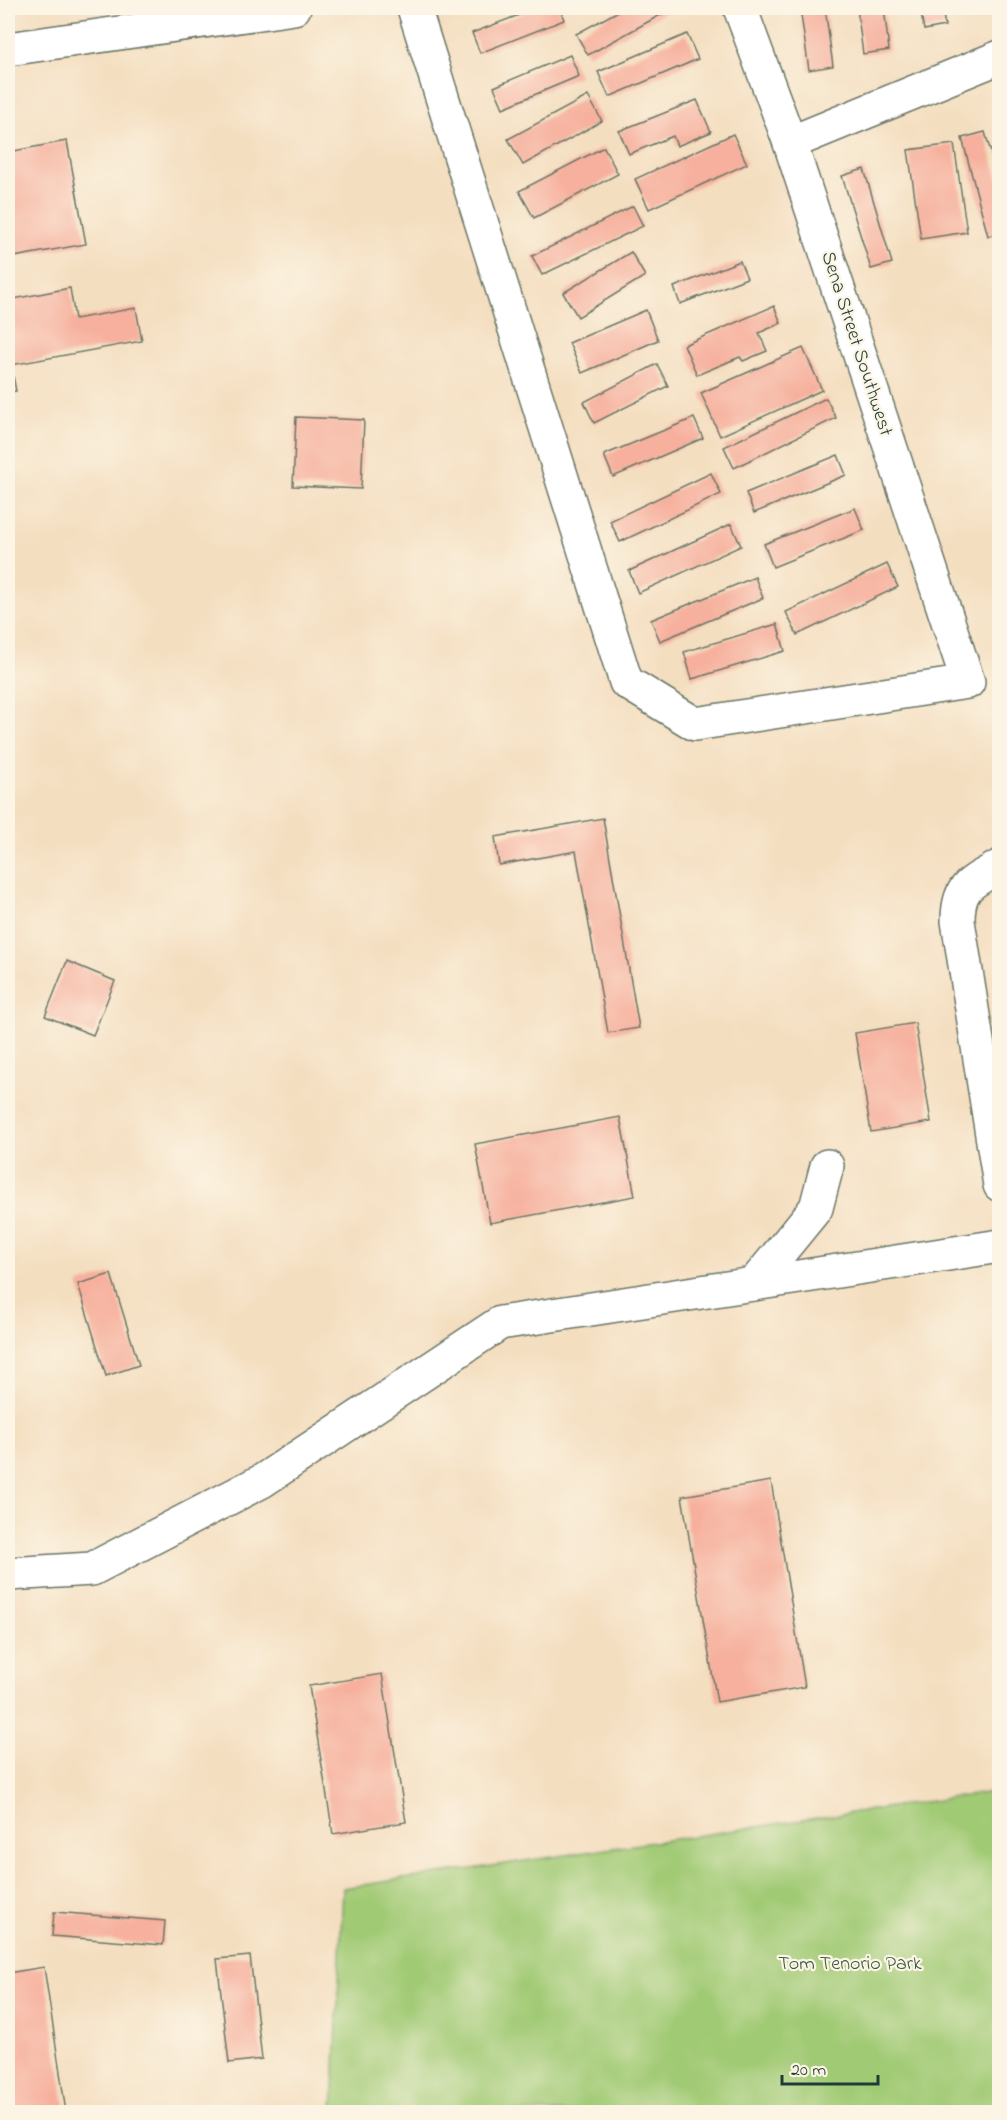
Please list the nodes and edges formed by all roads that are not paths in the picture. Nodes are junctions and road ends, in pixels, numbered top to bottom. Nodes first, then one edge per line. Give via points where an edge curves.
1 (294, 8) edge
2 (414, 8) edge
3 (740, 8) edge
4 (8, 48) edge
5 (999, 57) edge
6 (790, 143) junction
7 (999, 866) edge
8 (827, 1166) dead end
9 (999, 1181) edge
10 (999, 1245) edge
11 (754, 1284) junction
12 (8, 1574) edge

1 - 4 street
2 - 6 street, Sena Street Southwest via 626,682 695,724 968,682
3 - 6 street, Sena Street Southwest
5 - 6 street
7 - 9 street via 969,884 958,901
8 - 11 street via 816,1208
10 - 11 street
11 - 12 street via 500,1323 262,1481 92,1569

